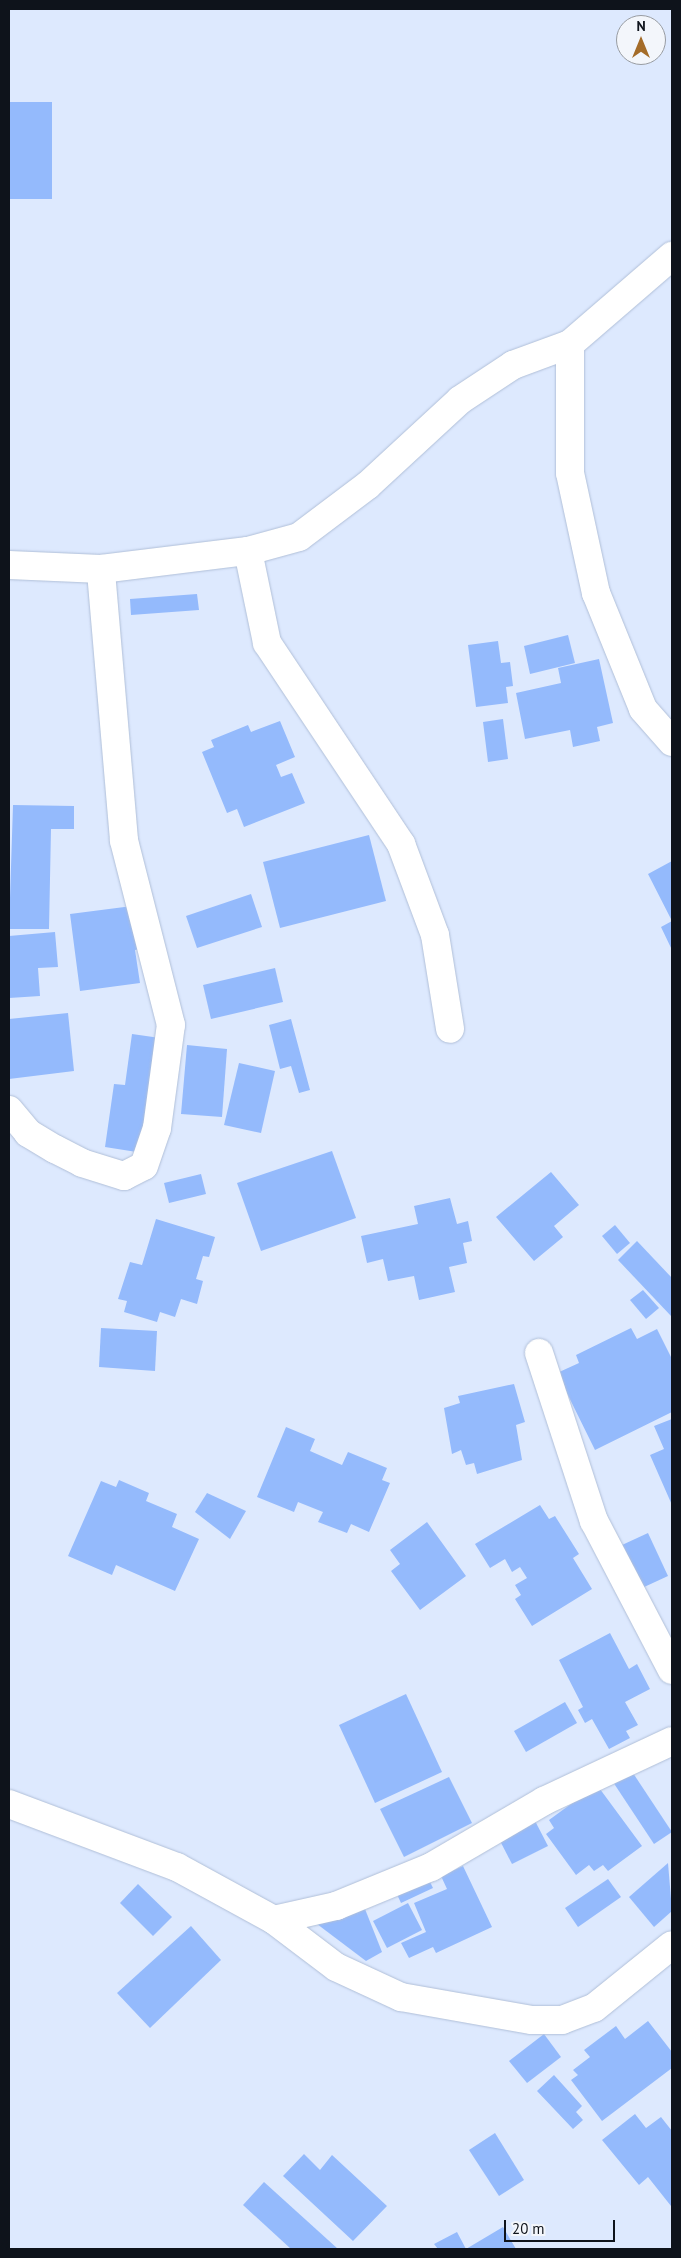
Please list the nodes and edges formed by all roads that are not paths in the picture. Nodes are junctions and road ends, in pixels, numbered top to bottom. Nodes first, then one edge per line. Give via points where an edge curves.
1 (672, 256) edge
2 (570, 344) junction
3 (248, 551) junction
4 (9, 565) edge
5 (102, 568) junction
6 (672, 742) edge
7 (450, 1029) dead end
8 (9, 1110) edge
9 (540, 1353) dead end
10 (672, 1670) edge
11 (672, 1741) edge
12 (9, 1804) edge
13 (274, 1920) junction
14 (672, 1945) edge

1 - 2 street
2 - 3 street via 513,364 460,400 368,485 299,537
2 - 6 street via 570,473 596,593 643,709
3 - 5 street
3 - 7 street via 267,643 401,844 435,935
4 - 5 street
5 - 8 street via 124,840 171,1025 157,1128 144,1166 124,1176 82,1164 55,1149 28,1133
9 - 10 street via 594,1521
11 - 13 street via 544,1801 431,1866 336,1906
12 - 13 street via 177,1866
13 - 14 street via 336,1967 401,1997 532,2020 562,2020 594,2008

